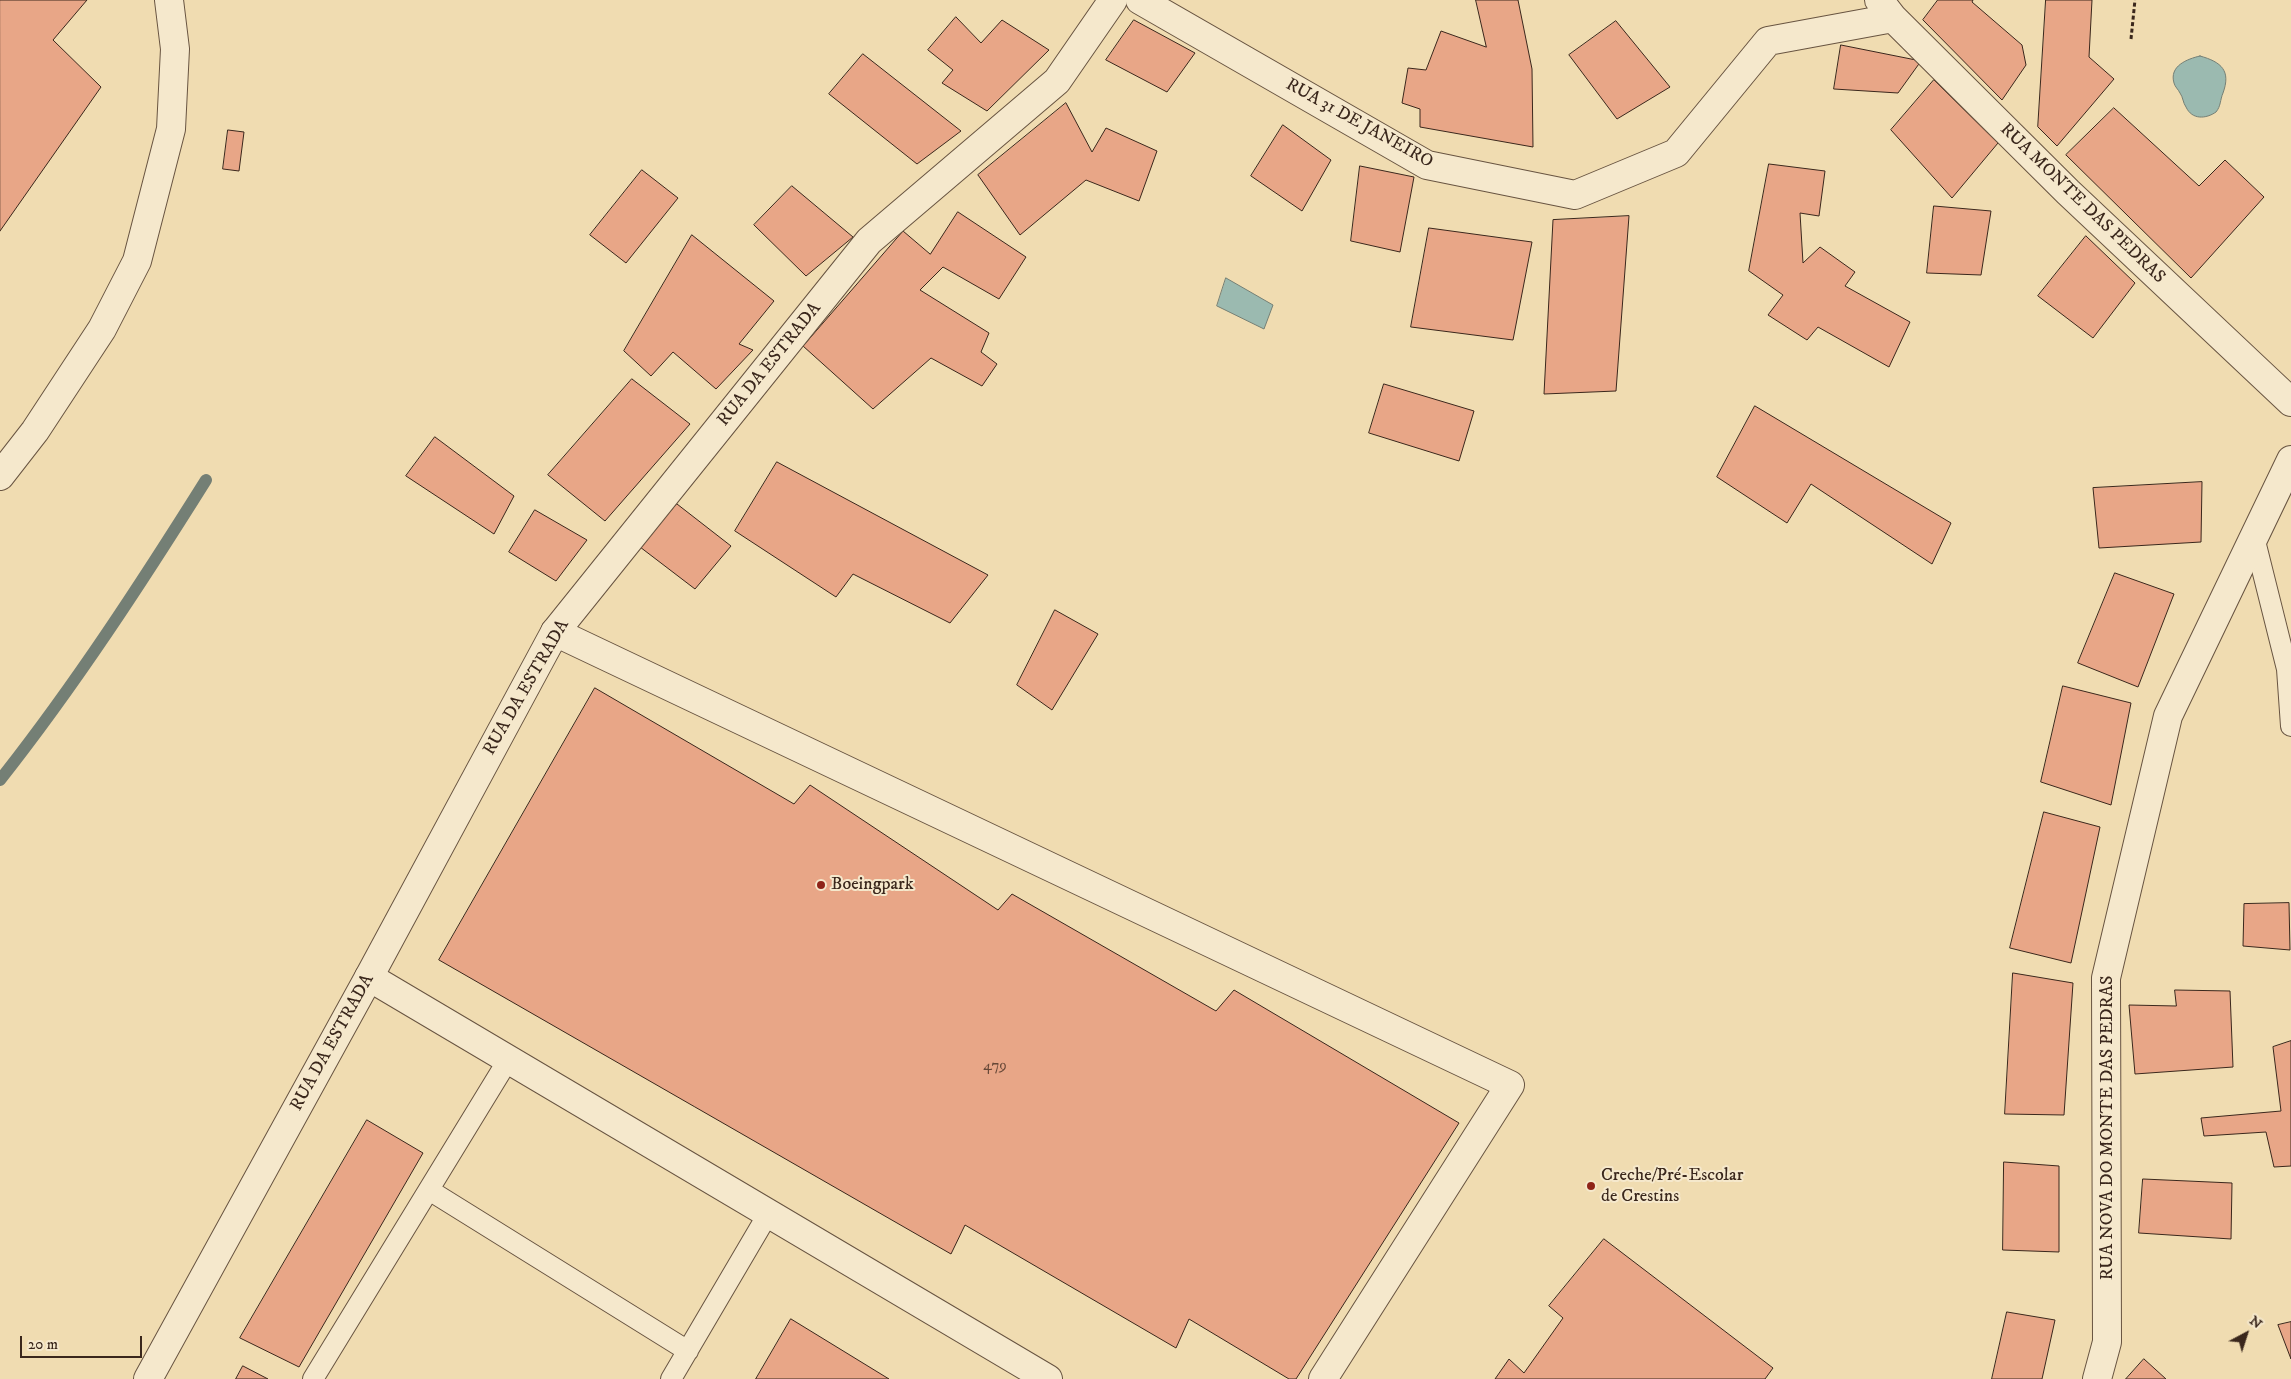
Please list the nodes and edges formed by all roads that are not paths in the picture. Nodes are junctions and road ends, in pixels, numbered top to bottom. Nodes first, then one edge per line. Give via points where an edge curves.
1 (169, 0) edge
2 (1113, 0) edge
3 (1140, 0) edge
4 (1886, 9) edge
5 (2291, 402) edge
6 (2291, 460) edge
7 (0, 476) edge
8 (2254, 537) junction
9 (555, 632) junction
10 (2291, 726) edge
11 (369, 977) junction
12 (508, 1060) junction
13 (428, 1190) junction
14 (768, 1214) junction
15 (688, 1351) junction
16 (148, 1379) edge
17 (313, 1379) edge
18 (671, 1379) edge
19 (1048, 1379) edge
20 (1323, 1379) edge
21 (2097, 1379) edge

1 - 7 street via 175,49 170,129 137,261 102,329 35,431
2 - 9 street, RUA DA ESTRADA via 1057,81 869,241
3 - 4 street, RUA 31 DE JANEIRO via 1428,165 1575,195 1676,153 1768,41
4 - 5 street, RUA MONTE DAS PEDRAS via 2068,192
6 - 8 street, RUA NOVA DO MONTE DAS PEDRAS
8 - 10 lane via 2287,669
8 - 21 street, RUA NOVA DO MONTE DAS PEDRAS via 2168,716 2106,978 2107,1342
9 - 11 street, RUA DA ESTRADA
9 - 20 street via 1510,1085
11 - 12 street
11 - 16 street, RUA DA ESTRADA
12 - 13 lane
12 - 14 street
13 - 15 lane
13 - 17 lane
14 - 15 lane
14 - 19 street
15 - 18 lane

